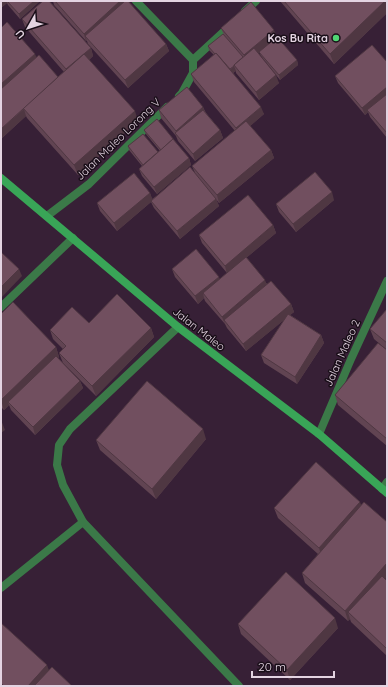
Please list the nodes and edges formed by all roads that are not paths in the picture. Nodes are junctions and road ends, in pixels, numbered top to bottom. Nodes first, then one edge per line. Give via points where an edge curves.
1 (136, 1) edge
2 (256, 1) edge
3 (193, 60) junction
4 (1, 178) edge
5 (47, 216) junction
6 (73, 238) junction
7 (387, 281) edge
8 (1, 307) edge
9 (178, 327) junction
10 (319, 434) junction
11 (385, 488) edge
12 (83, 522) junction
13 (1, 588) edge
14 (239, 686) edge

1 - 3 street
2 - 3 street
3 - 5 street, Jalan Maleo Lorong V via 193,73 182,94 89,184
4 - 5 street, Jalan Maleo
5 - 6 street, Jalan Maleo
6 - 8 street
6 - 9 street, Jalan Maleo
7 - 10 street, Jalan Maleo 2
9 - 10 street, Jalan Maleo
9 - 12 street via 70,429 59,445 57,465 63,485
10 - 11 street, Jalan Maleo
12 - 13 street
12 - 14 street

